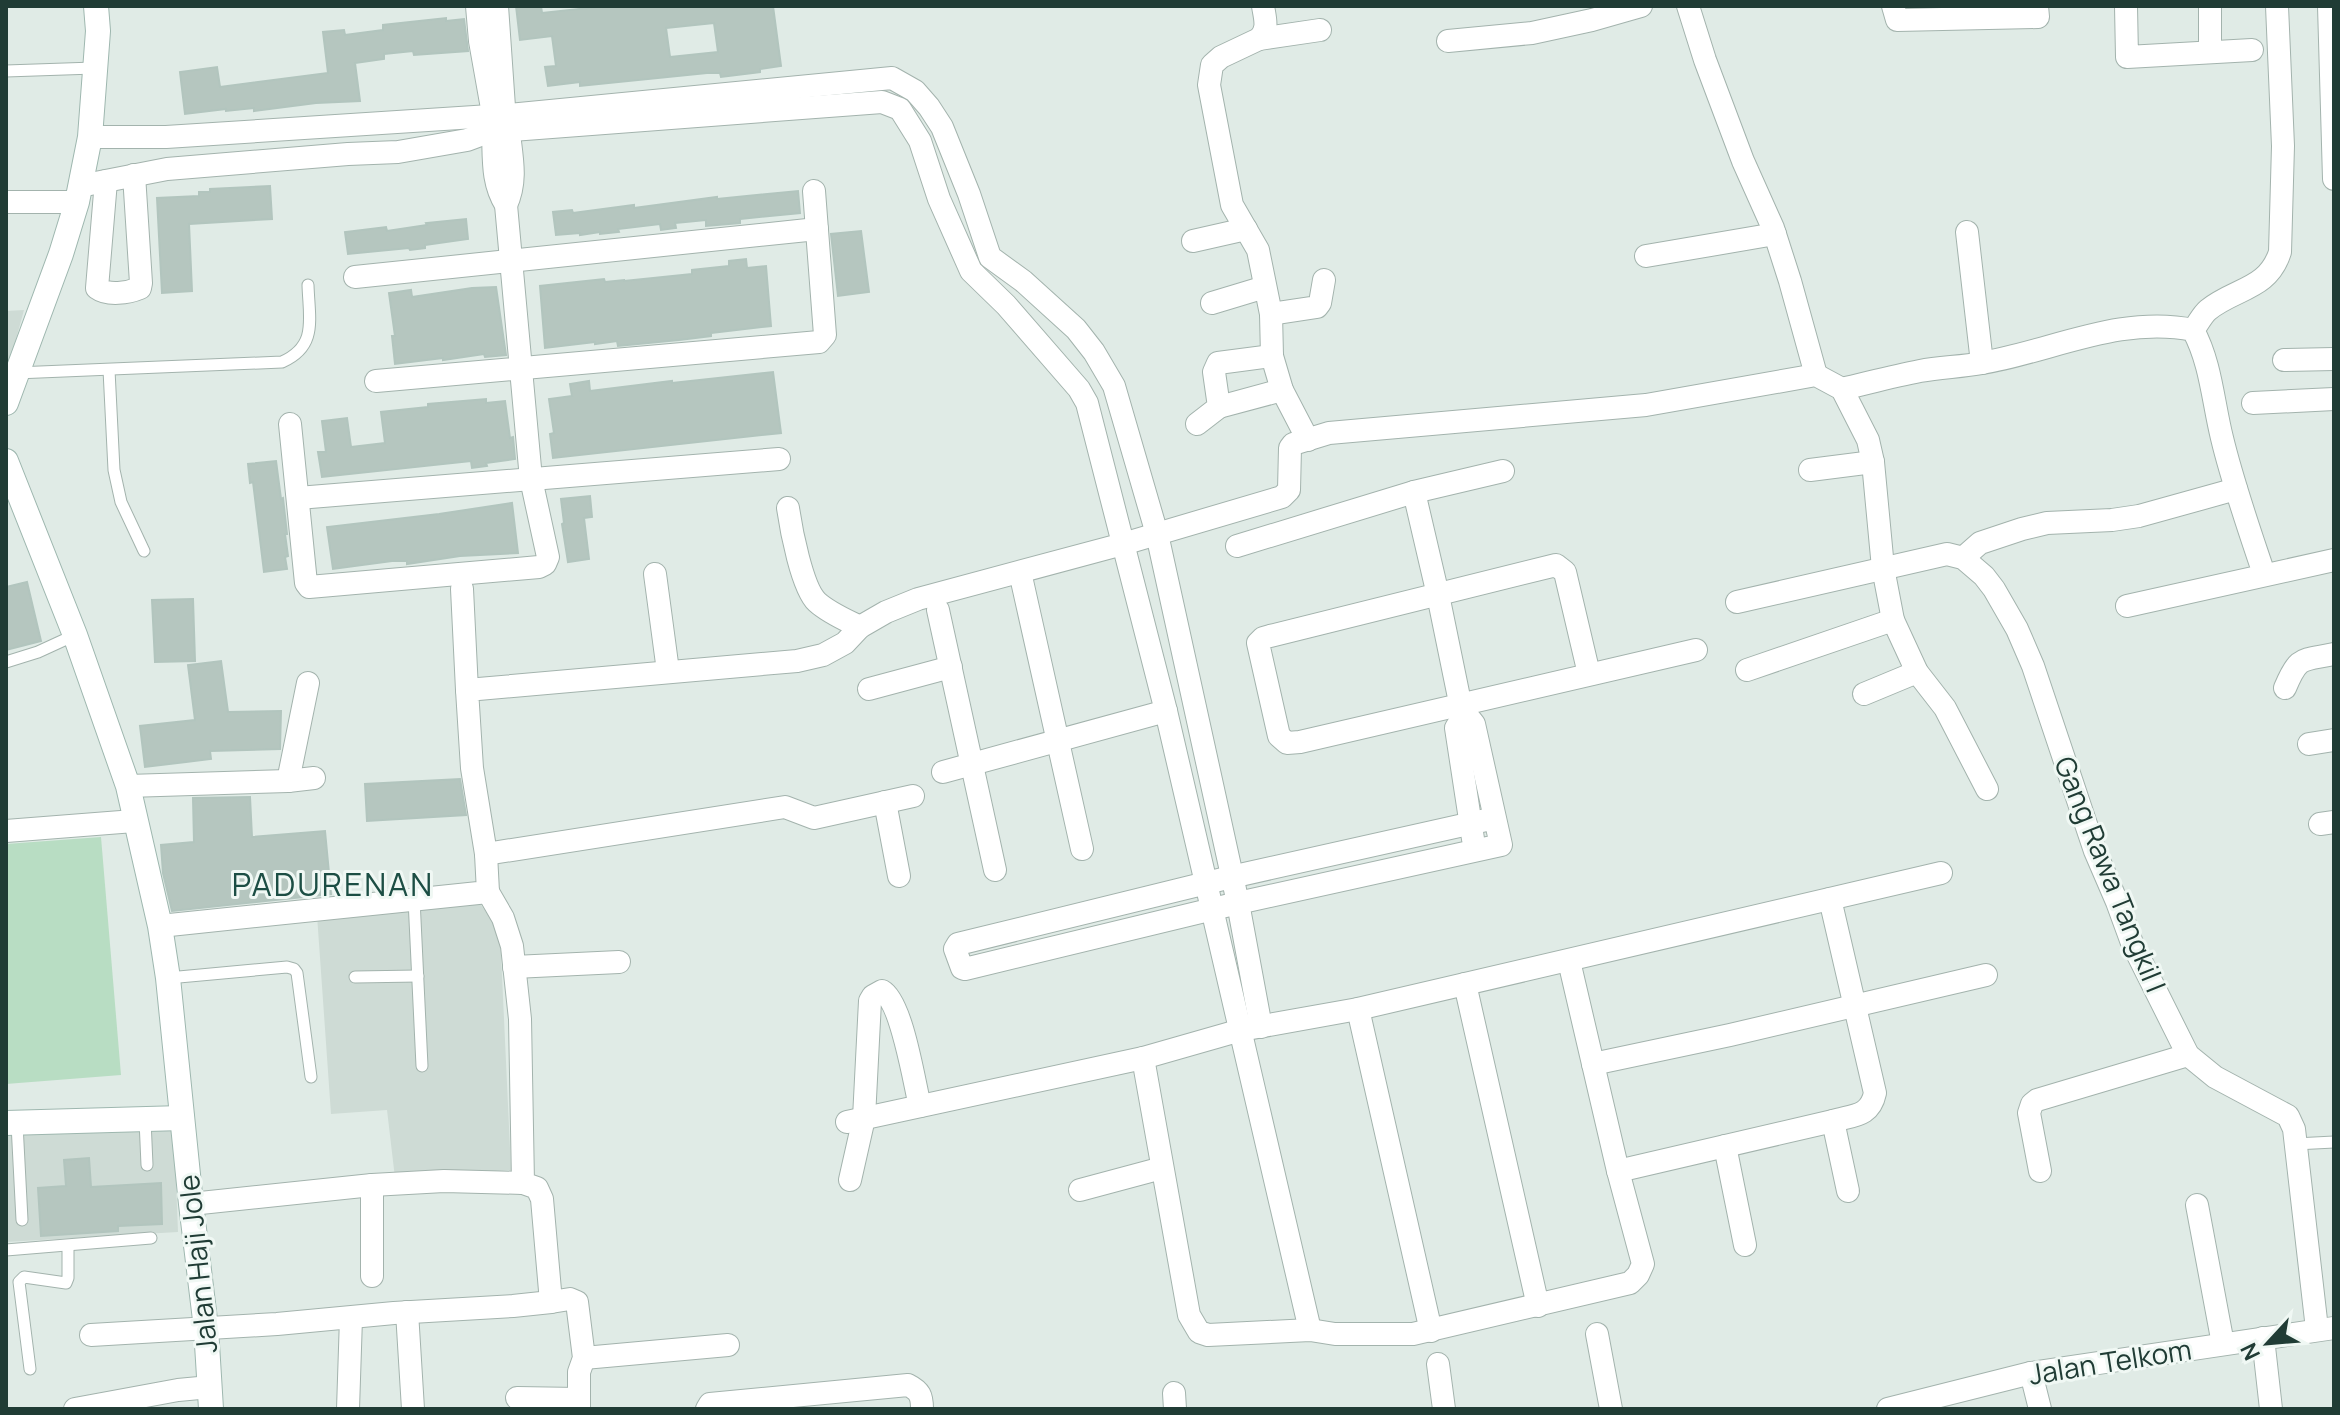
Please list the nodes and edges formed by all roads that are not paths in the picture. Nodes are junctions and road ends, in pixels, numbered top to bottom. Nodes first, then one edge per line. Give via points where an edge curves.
1 (96, 6) edge
2 (477, 6) edge
3 (497, 6) edge
4 (1263, 6) edge
5 (1641, 6) edge
6 (1688, 6) edge
7 (1893, 6) edge
8 (2037, 6) edge
9 (2126, 6) edge
10 (2210, 6) edge
11 (2277, 6) edge
12 (2329, 6) edge
13 (1320, 30) dead end
14 (1259, 39) junction
15 (1448, 41) dead end
16 (2252, 50) dead end
17 (2210, 52) junction
18 (94, 68) junction
19 (6, 71) edge
20 (500, 123) junction
21 (90, 137) junction
22 (166, 137) junction
23 (167, 169) junction
24 (134, 175) junction
25 (2334, 179) edge
26 (106, 181) junction
27 (814, 191) dead end
28 (79, 194) junction
29 (6, 202) edge
30 (136, 212) junction
31 (102, 213) junction
32 (817, 229) junction
33 (1246, 229) junction
34 (1967, 232) dead end
35 (1775, 234) junction
36 (1193, 241) dead end
37 (1646, 256) dead end
38 (990, 257) junction
39 (510, 261) junction
40 (971, 271) junction
41 (355, 277) dead end
42 (1324, 280) dead end
43 (308, 285) dead end
44 (1265, 287) junction
45 (1212, 303) dead end
46 (1271, 314) junction
47 (2193, 330) junction
48 (1272, 356) junction
49 (2334, 359) edge
50 (2284, 360) dead end
51 (1982, 363) junction
52 (520, 369) junction
53 (109, 370) junction
54 (15, 373) junction
55 (1816, 375) junction
56 (376, 381) dead end
57 (1842, 389) junction
58 (1282, 390) junction
59 (2334, 399) edge
60 (6, 403) edge
61 (2253, 403) dead end
62 (1219, 407) junction
63 (290, 424) dead end
64 (1197, 424) dead end
65 (1308, 440) junction
66 (779, 459) dead end
67 (6, 461) edge
68 (1873, 462) junction
69 (1810, 470) dead end
70 (1503, 471) dead end
71 (531, 479) junction
72 (2236, 489) junction
73 (1414, 492) junction
74 (298, 498) junction
75 (788, 508) dead end
76 (1157, 534) junction
77 (1123, 544) junction
78 (1237, 546) dead end
79 (1971, 550) junction
80 (144, 551) dead end
81 (2334, 560) edge
82 (1883, 568) junction
83 (655, 574) dead end
84 (2264, 574) junction
85 (1022, 581) dead end
86 (462, 589) dead end
87 (1438, 595) junction
88 (1737, 602) dead end
89 (2127, 606) dead end
90 (938, 610) dead end
91 (1893, 620) junction
92 (860, 627) junction
93 (75, 635) junction
94 (1696, 650) dead end
95 (2334, 654) edge
96 (6, 662) edge
97 (951, 667) junction
98 (1747, 670) dead end
99 (668, 671) junction
100 (1917, 672) junction
101 (1589, 674) junction
102 (308, 683) dead end
103 (2285, 688) dead end
104 (869, 689) dead end
105 (467, 690) junction
106 (1864, 694) dead end
107 (1166, 711) junction
108 (1461, 711) junction
109 (2334, 740) edge
110 (1058, 741) junction
111 (2309, 744) dead end
112 (972, 764) junction
113 (943, 772) dead end
114 (314, 778) dead end
115 (288, 781) junction
116 (128, 786) junction
117 (1987, 789) dead end
118 (913, 796) dead end
119 (1466, 799) junction
120 (885, 802) junction
121 (1492, 807) junction
122 (134, 821) junction
123 (1470, 824) junction
124 (6, 831) edge
125 (1082, 849) dead end
126 (1475, 851) junction
127 (486, 854) junction
128 (995, 870) dead end
129 (1941, 873) dead end
130 (899, 876) dead end
131 (1231, 877) junction
132 (1207, 884) junction
133 (488, 892) junction
134 (414, 899) junction
135 (1830, 899) junction
136 (1238, 903) junction
137 (1212, 910) junction
138 (160, 926) junction
139 (1569, 961) junction
140 (619, 962) dead end
141 (514, 967) junction
142 (1986, 975) dead end
143 (418, 976) junction
144 (355, 977) dead end
145 (168, 978) junction
146 (1465, 984) junction
147 (1855, 1007) junction
148 (1358, 1009) junction
149 (1251, 1029) junction
150 (2188, 1055) junction
151 (1143, 1058) junction
152 (1593, 1064) junction
153 (422, 1066) dead end
154 (311, 1077) dead end
155 (920, 1106) junction
156 (182, 1118) junction
157 (145, 1120) junction
158 (855, 1120) junction
159 (1833, 1121) junction
160 (12, 1123) edge
161 (2334, 1142) edge
162 (2295, 1144) junction
163 (1725, 1146) junction
164 (147, 1165) dead end
165 (1162, 1168) junction
166 (1618, 1171) junction
167 (2040, 1171) dead end
168 (850, 1180) dead end
169 (523, 1183) junction
170 (372, 1185) junction
171 (1080, 1190) dead end
172 (1848, 1191) dead end
173 (191, 1204) junction
174 (2197, 1205) dead end
175 (22, 1220) dead end
176 (151, 1238) dead end
177 (1745, 1245) dead end
178 (68, 1246) junction
179 (6, 1250) edge
180 (372, 1276) dead end
181 (551, 1302) junction
182 (1538, 1306) junction
183 (407, 1312) junction
184 (351, 1318) junction
185 (206, 1328) junction
186 (2326, 1328) edge
187 (1310, 1330) junction
188 (1431, 1331) junction
189 (1597, 1334) dead end
190 (91, 1335) dead end
191 (2263, 1338) junction
192 (2223, 1344) junction
193 (728, 1345) dead end
194 (584, 1358) junction
195 (1438, 1364) dead end
196 (30, 1369) dead end
197 (2031, 1373) junction
198 (210, 1398) edge
199 (517, 1398) dead end
200 (579, 1404) edge
201 (707, 1407) edge
202 (75, 1409) edge
203 (348, 1409) edge
204 (413, 1409) edge
205 (922, 1409) edge
206 (1444, 1409) edge
207 (1611, 1409) edge
208 (1888, 1409) edge
209 (2040, 1409) edge
210 (2271, 1409) edge

1 - 18 main road
2 - 20 street
3 - 20 street
4 - 14 street via 1267,28
5 - 15 street via 1532,33
6 - 35 street
7 - 8 street via 1897,20 2038,17
9 - 17 street via 2127,57
10 - 17 street
11 - 47 street via 2283,146 2280,252 2275,268 2257,284 2207,310
12 - 25 street
13 - 14 street
14 - 33 street via 1212,65 1209,85 1232,205
16 - 17 street
18 - 19 lane
18 - 21 main road
20 - 22 street
20 - 23 street via 467,140 398,152
20 - 38 street via 892,78 915,91 942,127
20 - 39 street via 495,183 506,205
20 - 40 street via 882,102 900,109 920,141
21 - 22 street
21 - 28 main road
22 - 23 street
23 - 24 street
24 - 26 street
24 - 30 street
26 - 28 street
26 - 31 street
27 - 32 street
28 - 29 street
28 - 54 main road
30 - 31 street
30 - 31 street via 140,288 106,293 97,288
32 - 39 street
32 - 52 street via 825,335 819,342
33 - 36 street
33 - 44 street via 1258,250
34 - 51 street
35 - 37 street
35 - 55 street
38 - 40 street
38 - 76 street via 1076,329 1106,370
39 - 41 street
39 - 52 street
40 - 77 street via 1087,403
42 - 46 street via 1317,307
43 - 53 lane via 304,346 282,362
44 - 45 street
44 - 46 street
46 - 48 street
47 - 51 street via 2146,326 2094,334
47 - 72 street via 2201,344
48 - 58 street
48 - 62 street via 1218,363 1214,372
49 - 50 street
51 - 57 street
52 - 56 street
52 - 71 street
53 - 54 lane
53 - 80 lane via 114,470 121,502
54 - 60 main road
55 - 57 street
55 - 65 street via 1646,405 1329,433
57 - 68 street
58 - 62 street
58 - 65 street
59 - 61 street
62 - 64 street
63 - 74 street
65 - 76 street via 1290,448 1289,490 1282,497
66 - 71 street
67 - 93 main road, Jalan Haji Jole
68 - 69 street
68 - 82 street
70 - 73 street
71 - 74 street
71 - 74 street via 548,557 545,564 415,579 309,587
72 - 79 street via 2139,516 2047,523
72 - 84 street
73 - 78 street
73 - 87 street
75 - 92 street via 812,597
76 - 77 street
76 - 131 street
77 - 92 street via 918,599
77 - 107 street
79 - 82 street
79 - 150 street, Gang Rawa Tangkil I via 1974,566 1994,589 2033,666 2095,851 2132,943
81 - 84 street
82 - 88 street
82 - 91 street
83 - 99 street
84 - 89 street
85 - 110 street
86 - 105 street
87 - 101 street via 1559,566 1565,572
87 - 108 street
87 - 108 street via 1258,643 1279,736 1287,743
90 - 97 street
91 - 98 street
91 - 100 street
92 - 99 street via 823,655
93 - 96 lane
93 - 116 main road, Jalan Haji Jole
94 - 101 street
95 - 103 street via 2302,660
97 - 104 street
97 - 112 street
99 - 105 street
100 - 106 street
100 - 117 street via 1945,708
101 - 108 street
102 - 115 street
105 - 127 street via 472,768
107 - 110 street
107 - 132 street
108 - 119 street via 1456,728
108 - 121 street via 1474,724
109 - 111 street
110 - 112 street
110 - 125 street
112 - 113 street
112 - 128 street
114 - 115 street
115 - 116 street
116 - 122 main road, Jalan Haji Jole
118 - 120 street
119 - 121 street
119 - 123 street
120 - 127 street via 814,818 785,807
120 - 130 street
121 - 123 street
121 - 126 street via 1501,845
122 - 124 street
122 - 138 main road, Jalan Haji Jole
123 - 126 street
123 - 131 street
126 - 136 street
127 - 133 street
129 - 135 street
131 - 132 street
131 - 136 street
132 - 137 street
132 - 137 street via 958,944 955,949 965,969
133 - 134 street
133 - 141 street via 503,918
134 - 138 street
134 - 143 lane
135 - 139 street
135 - 147 street
136 - 137 street
136 - 149 street
137 - 149 street
138 - 145 main road, Jalan Haji Jole
139 - 146 street
139 - 152 street
140 - 141 street
141 - 169 street
142 - 147 street
143 - 144 lane
143 - 153 lane
145 - 154 lane via 294,969
145 - 156 main road, Jalan Haji Jole
146 - 148 street
146 - 182 street
147 - 152 street
147 - 159 street via 1875,1093 1868,1111
148 - 149 street
148 - 188 street
149 - 151 street
149 - 187 street
150 - 162 street, Gang Rawa Tangkil I via 2215,1077 2288,1116
150 - 167 street via 2037,1100 2029,1113
151 - 155 street
151 - 165 street
152 - 166 street
155 - 158 street
155 - 158 street via 901,1023 882,991 870,1001
156 - 157 main road
156 - 173 main road, Jalan Haji Jole
157 - 160 main road
157 - 164 lane
158 - 168 street
159 - 163 street
159 - 172 street
160 - 175 lane
161 - 162 lane
162 - 186 street, Gang Rawa Tangkil I
163 - 166 street
163 - 177 street
165 - 171 street
165 - 187 street via 1189,1315 1199,1332
166 - 182 street via 1643,1264 1638,1275 1630,1283
169 - 170 street
169 - 181 street via 537,1188 542,1199
170 - 173 street
170 - 180 street
173 - 185 main road, Jalan Haji Jole
174 - 192 street
176 - 178 lane
178 - 179 lane
178 - 196 lane via 66,1283 24,1277 19,1282
181 - 183 street
181 - 194 street via 577,1302
182 - 188 street
183 - 184 street
183 - 204 street
184 - 185 street
184 - 203 street
185 - 190 street
185 - 198 main road, Jalan Haji Jole
186 - 191 street, Jalan Telkom
187 - 188 street via 1378,1335
189 - 207 street
191 - 192 street, Jalan Telkom
191 - 210 street
192 - 197 street, Jalan Telkom
193 - 194 street
194 - 200 street
195 - 206 street
197 - 208 street, Jalan Telkom
197 - 209 street
198 - 202 street via 178,1390
199 - 200 street
201 - 205 street via 908,1385 918,1390

